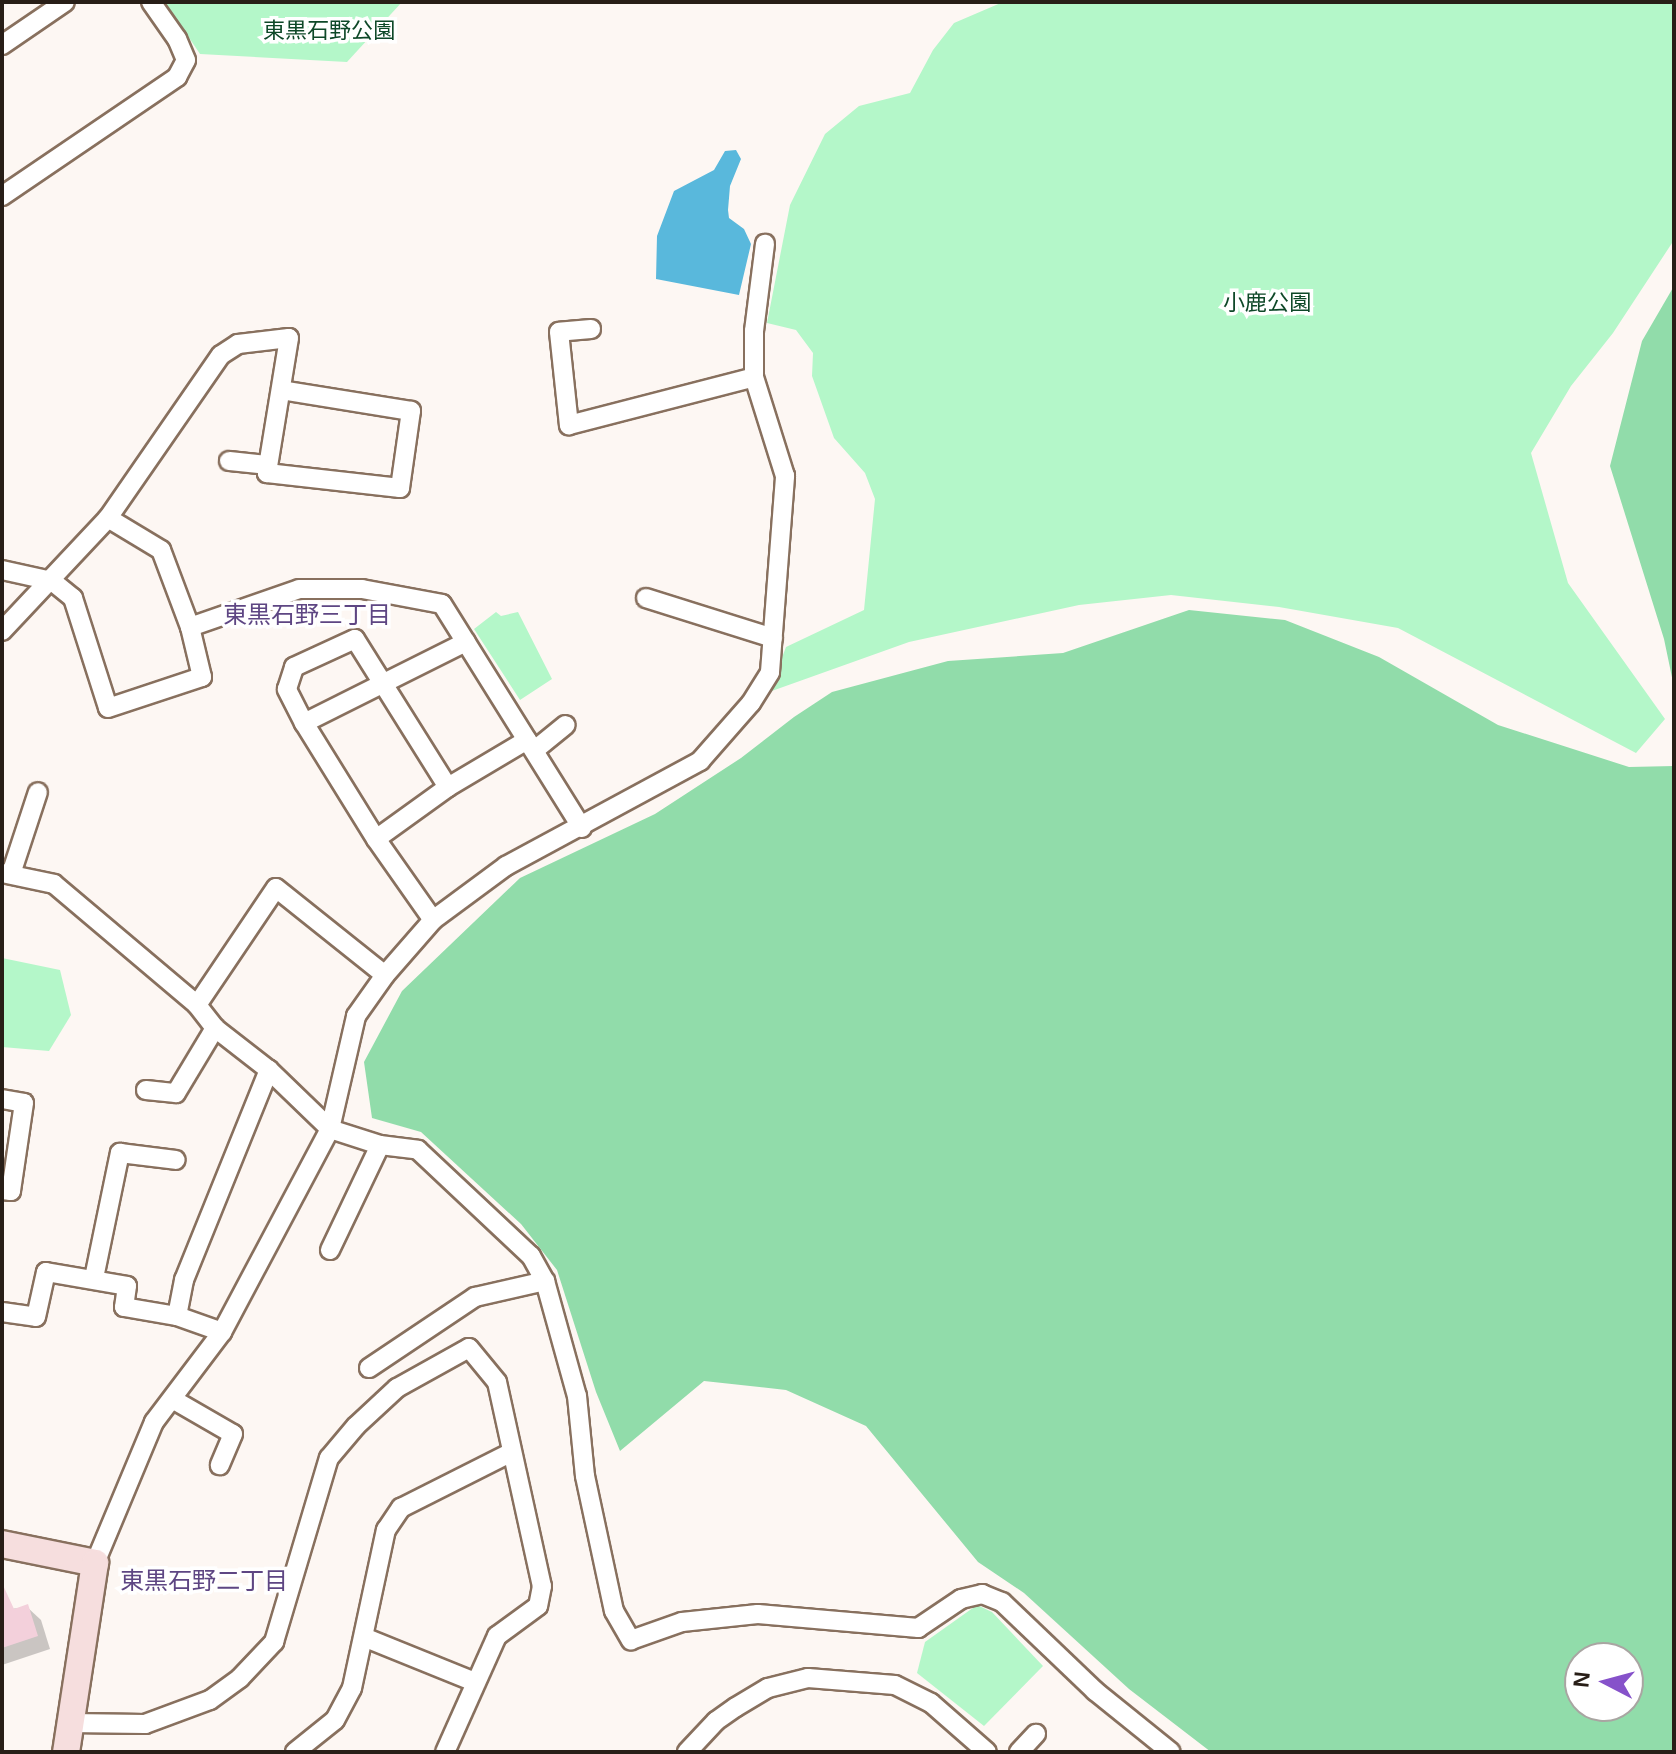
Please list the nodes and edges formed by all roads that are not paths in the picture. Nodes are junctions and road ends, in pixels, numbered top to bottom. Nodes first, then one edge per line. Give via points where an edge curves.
1 (65, 2) edge
2 (151, 2) edge
3 (2, 45) edge
4 (2, 196) edge
5 (765, 244) dead end
6 (591, 329) dead end
7 (754, 377) junction
8 (282, 390) junction
9 (229, 461) dead end
10 (267, 465) junction
11 (108, 518) junction
12 (2, 570) edge
13 (52, 581) junction
14 (646, 598) dead end
15 (190, 627) junction
16 (2, 631) edge
17 (773, 638) junction
18 (466, 642) junction
19 (383, 683) junction
20 (304, 723) junction
21 (566, 725) dead end
22 (532, 745) junction
23 (448, 787) junction
24 (38, 792) dead end
25 (582, 828) junction
26 (376, 839) junction
27 (6, 873) edge
28 (433, 920) junction
29 (385, 975) junction
30 (197, 1005) junction
31 (215, 1028) junction
32 (269, 1070) junction
33 (146, 1090) dead end
34 (2, 1099) edge
35 (330, 1129) junction
36 (380, 1145) junction
37 (176, 1160) dead end
38 (2, 1190) edge
39 (330, 1250) dead end
40 (94, 1278) junction
41 (545, 1281) junction
42 (2, 1312) edge
43 (177, 1316) junction
44 (222, 1332) junction
45 (369, 1368) dead end
46 (174, 1400) junction
47 (510, 1453) junction
48 (220, 1465) dead end
49 (2, 1544) edge
50 (95, 1563) junction
51 (366, 1638) junction
52 (475, 1682) junction
53 (70, 1723) junction
54 (1036, 1734) dead end
55 (66, 1752) edge
56 (295, 1752) edge
57 (445, 1752) edge
58 (687, 1752) edge
59 (987, 1752) edge
60 (1019, 1752) edge
61 (1171, 1752) edge

1 - 3 street
2 - 4 street via 186,60 177,77
5 - 7 street
6 - 7 street via 559,332 569,425
7 - 17 street via 785,476
8 - 10 street
8 - 10 street via 411,411 400,488 267,473
8 - 11 street via 289,338 238,344 221,355
9 - 10 street
11 - 13 street
11 - 15 street via 161,550
12 - 13 street
13 - 15 street via 73,598 108,708 202,677
13 - 16 street
14 - 17 street
15 - 18 street via 299,589 362,589 442,604
17 - 25 street via 770,672 751,703 700,761
18 - 19 street
18 - 22 street
19 - 20 street
19 - 20 street via 355,639 294,667 287,689
19 - 23 street
20 - 26 street
21 - 22 street
22 - 23 street
22 - 25 street
23 - 26 street
24 - 27 street
25 - 28 street via 506,866
26 - 28 street
27 - 30 street via 54,884
28 - 29 street
29 - 30 street via 276,888
29 - 35 street via 356,1016
30 - 31 street
31 - 32 street
31 - 33 street via 176,1093
32 - 35 street
32 - 43 street via 184,1280
34 - 38 street via 24,1103 11,1191
35 - 36 street
35 - 44 street
36 - 39 street
36 - 41 street via 418,1150 531,1256
37 - 40 street via 120,1153
40 - 42 street via 46,1272 36,1317
40 - 43 street via 127,1286 124,1307
41 - 45 street via 475,1297
41 - 61 street via 577,1396 585,1476 614,1611 631,1640 682,1622 758,1614 918,1628 961,1599 982,1594 1002,1602 1095,1691
43 - 44 street
44 - 46 street
46 - 48 street via 233,1434
46 - 50 street via 154,1422
47 - 51 street via 401,1508 386,1530
47 - 52 street via 542,1586 538,1606 497,1636
47 - 53 street via 497,1382 469,1348 397,1388 329,1458 274,1642 240,1678 210,1700 145,1724
49 - 50 street
50 - 53 street
51 - 52 street
51 - 56 street via 352,1688 335,1720
52 - 57 street
53 - 55 street
54 - 60 street
58 - 59 street via 736,1707 768,1688 808,1678 895,1685 931,1703

